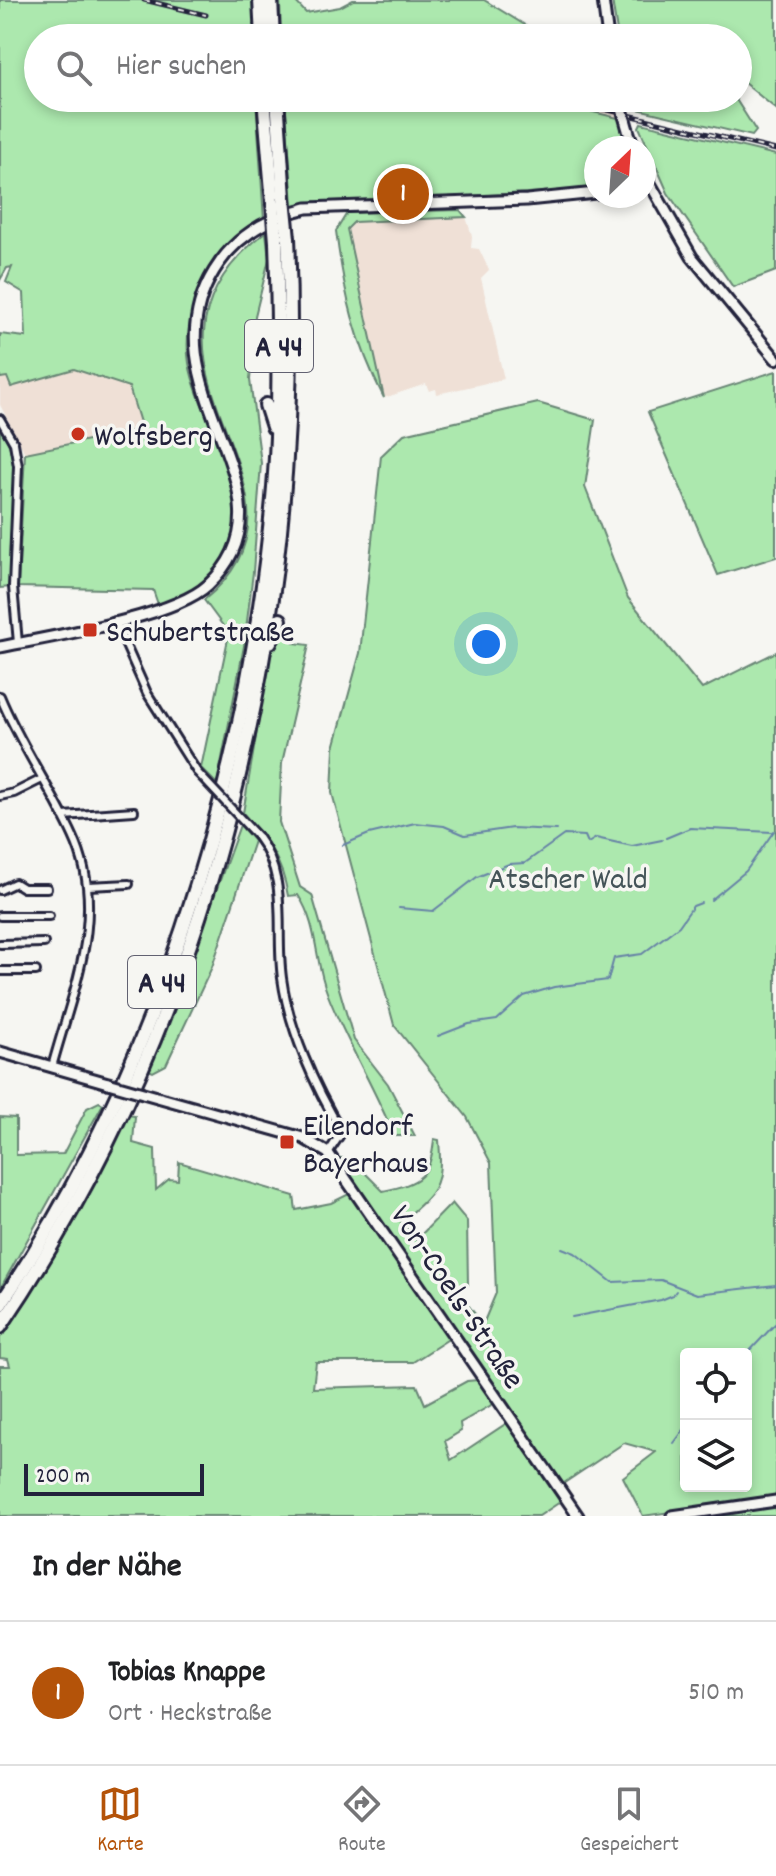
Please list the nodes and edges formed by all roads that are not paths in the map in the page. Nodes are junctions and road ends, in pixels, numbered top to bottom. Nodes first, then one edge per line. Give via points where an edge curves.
1 (260, 0) edge
2 (271, 0) edge
3 (603, 0) edge
4 (261, 24) edge
5 (272, 24) edge
6 (606, 24) edge
7 (266, 112) edge
8 (277, 112) edge
9 (623, 112) edge
10 (630, 136) edge
11 (584, 195) edge
12 (656, 199) edge
13 (279, 201) junction
14 (280, 244) junction
15 (269, 299) dead end
16 (776, 359) edge
17 (266, 405) dead end
18 (0, 419) edge
19 (277, 438) junction
20 (286, 482) junction
21 (293, 517) dead end
22 (280, 620) dead end
23 (115, 621) junction
24 (18, 643) junction
25 (0, 647) edge
26 (265, 652) junction
27 (0, 696) edge
28 (42, 779) junction
29 (0, 796) edge
30 (134, 811) dead end
31 (63, 816) junction
32 (129, 884) dead end
33 (88, 886) junction
34 (47, 888) dead end
35 (0, 890) edge
36 (0, 916) edge
37 (49, 916) dead end
38 (44, 943) dead end
39 (0, 944) edge
40 (0, 971) edge
41 (36, 971) dead end
42 (0, 1052) edge
43 (52, 1067) junction
44 (328, 1153) junction
45 (0, 1305) edge
46 (0, 1327) edge
47 (776, 1501) edge
48 (578, 1516) edge
49 (672, 1516) edge

1 - 4 highway
2 - 5 highway
3 - 6 main road
7 - 13 highway, A 44
8 - 13 highway, A 44
9 - 10 main road, bridge
11 - 23 main road via 307,208 247,234 208,281 194,336 203,391 237,479 237,540 219,573 195,596
12 - 16 main road via 692,257
13 - 14 highway, A 44, bridge
14 - 15 highway
14 - 19 highway, A 44
14 - 20 highway, A 44 via 292,348
17 - 19 highway
18 - 24 street via 14,443 18,466 13,587
19 - 45 highway, A 44 via 253,650 228,776 200,873 155,1003 111,1104 62,1203
20 - 21 highway
20 - 26 highway, A 44
22 - 26 highway
23 - 24 main road
23 - 44 street, bridge via 147,693 197,772 269,851 278,878 279,945 288,1009 342,1132
24 - 25 main road
26 - 46 highway, A 44 via 240,778 212,879 167,1006 71,1209
27 - 28 street
28 - 29 street
28 - 31 street
30 - 31 street
31 - 33 street
32 - 33 street
33 - 43 street via 87,942
34 - 35 street via 15,883
36 - 37 street
38 - 39 street
40 - 41 street
42 - 43 main road, Von-Coels-Straße
43 - 44 main road, Von-Coels-Straße, bridge via 303,1138
44 - 48 main road, Von-Coels-Straße
47 - 49 main road

